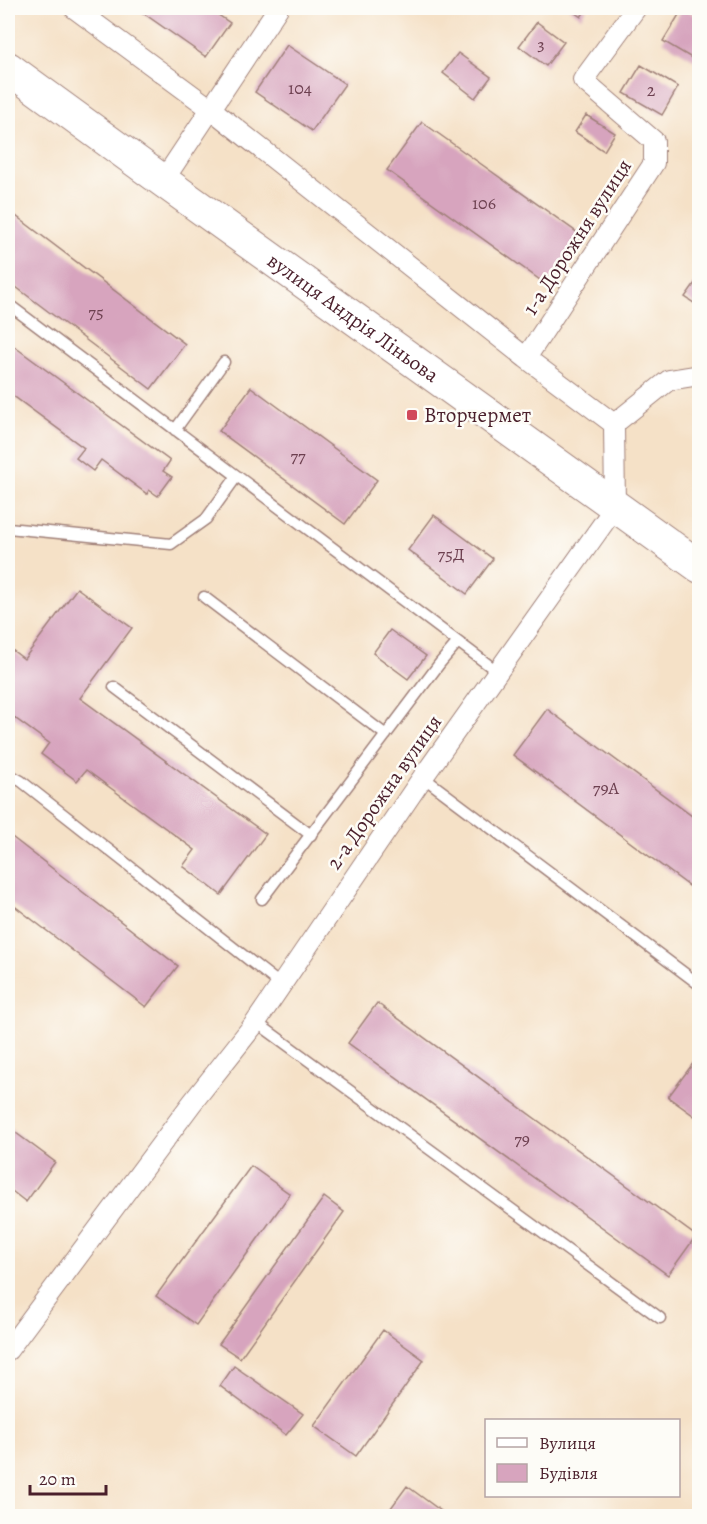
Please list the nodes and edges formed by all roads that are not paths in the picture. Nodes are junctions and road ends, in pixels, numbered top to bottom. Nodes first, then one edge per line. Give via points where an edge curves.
1 (74, 8) edge
2 (278, 8) edge
3 (636, 8) edge
4 (8, 68) edge
5 (211, 109) junction
6 (163, 181) junction
7 (8, 304) edge
8 (526, 358) junction
9 (224, 363) dead end
10 (699, 375) edge
11 (614, 424) junction
12 (175, 430) junction
13 (237, 476) junction
14 (615, 507) junction
15 (8, 528) edge
16 (699, 567) edge
17 (204, 597) dead end
18 (458, 642) junction
19 (498, 672) junction
20 (114, 687) dead end
21 (386, 735) junction
22 (8, 774) edge
23 (423, 777) junction
24 (311, 835) junction
25 (262, 899) dead end
26 (281, 985) junction
27 (699, 985) edge
28 (256, 1022) junction
29 (660, 1318) dead end
30 (8, 1350) edge

1 - 5 street
2 - 5 street
3 - 8 street, 1-а Дорожня вулиця via 583,80 654,141 654,163
4 - 6 main road, вулиця Андрія Ліньова
5 - 6 street
5 - 8 street
6 - 14 main road, вулиця Андрія Ліньова
7 - 12 lane
8 - 11 street
9 - 12 lane
10 - 11 street via 669,380
11 - 14 street
12 - 13 lane
13 - 15 lane via 206,519 171,544
13 - 18 lane
14 - 16 main road, вулиця Андрія Ліньова
14 - 19 street, 2-а Дорожна вулиця
17 - 21 lane
18 - 19 lane
18 - 21 lane
19 - 23 street, 2-а Дорожна вулиця
20 - 24 lane
21 - 24 lane
22 - 26 lane via 21,780
23 - 26 street, 2-а Дорожна вулиця
23 - 27 lane
24 - 25 lane
26 - 28 street, 2-а Дорожна вулиця
28 - 29 lane
28 - 30 street, 2-а Дорожна вулиця

